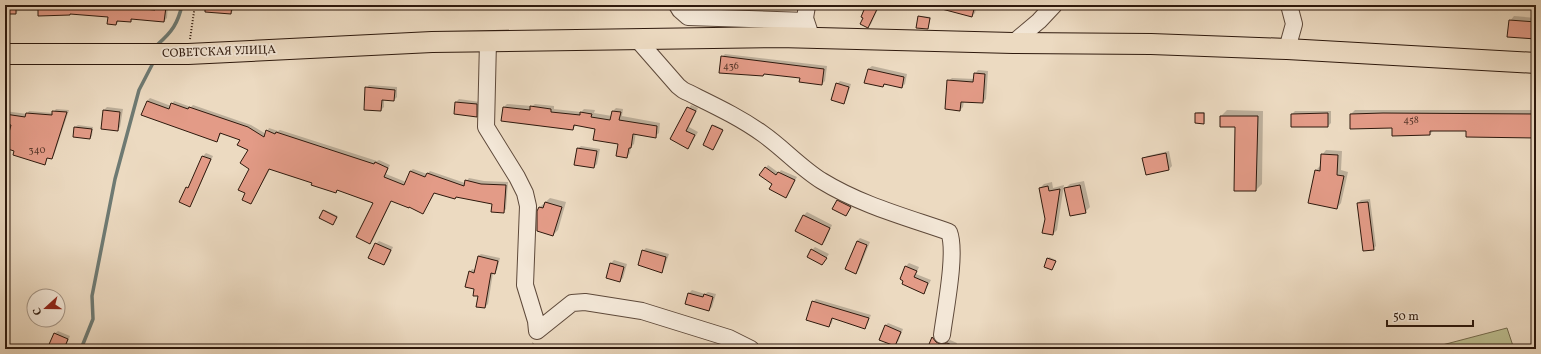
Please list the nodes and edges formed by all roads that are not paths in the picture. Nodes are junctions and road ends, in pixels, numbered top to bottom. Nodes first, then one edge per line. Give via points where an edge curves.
1 (677, 5) edge
2 (808, 5) edge
3 (1054, 5) edge
4 (1291, 6) edge
5 (809, 29) junction
6 (636, 38) junction
7 (488, 41) junction
8 (1013, 43) junction
9 (1288, 49) junction
10 (5, 54) edge
11 (1536, 63) edge
12 (942, 335) dead end
13 (751, 349) edge

1 - 5 lane via 688,17
2 - 5 lane
3 - 8 lane
4 - 9 lane via 1294,24
5 - 6 main road, СОВЕТСКАЯ УЛИЦА
5 - 8 main road, СОВЕТСКАЯ УЛИЦА
6 - 7 main road, СОВЕТСКАЯ УЛИЦА
6 - 12 lane via 683,90 736,116 821,180 853,198 949,232 952,239 951,261
7 - 10 main road, СОВЕТСКАЯ УЛИЦА via 188,54
7 - 13 lane via 486,127 526,193 528,206 525,285 537,331 572,304 585,302 642,311 729,338
8 - 9 main road, СОВЕТСКАЯ УЛИЦА
9 - 11 main road, СОВЕТСКАЯ УЛИЦА

